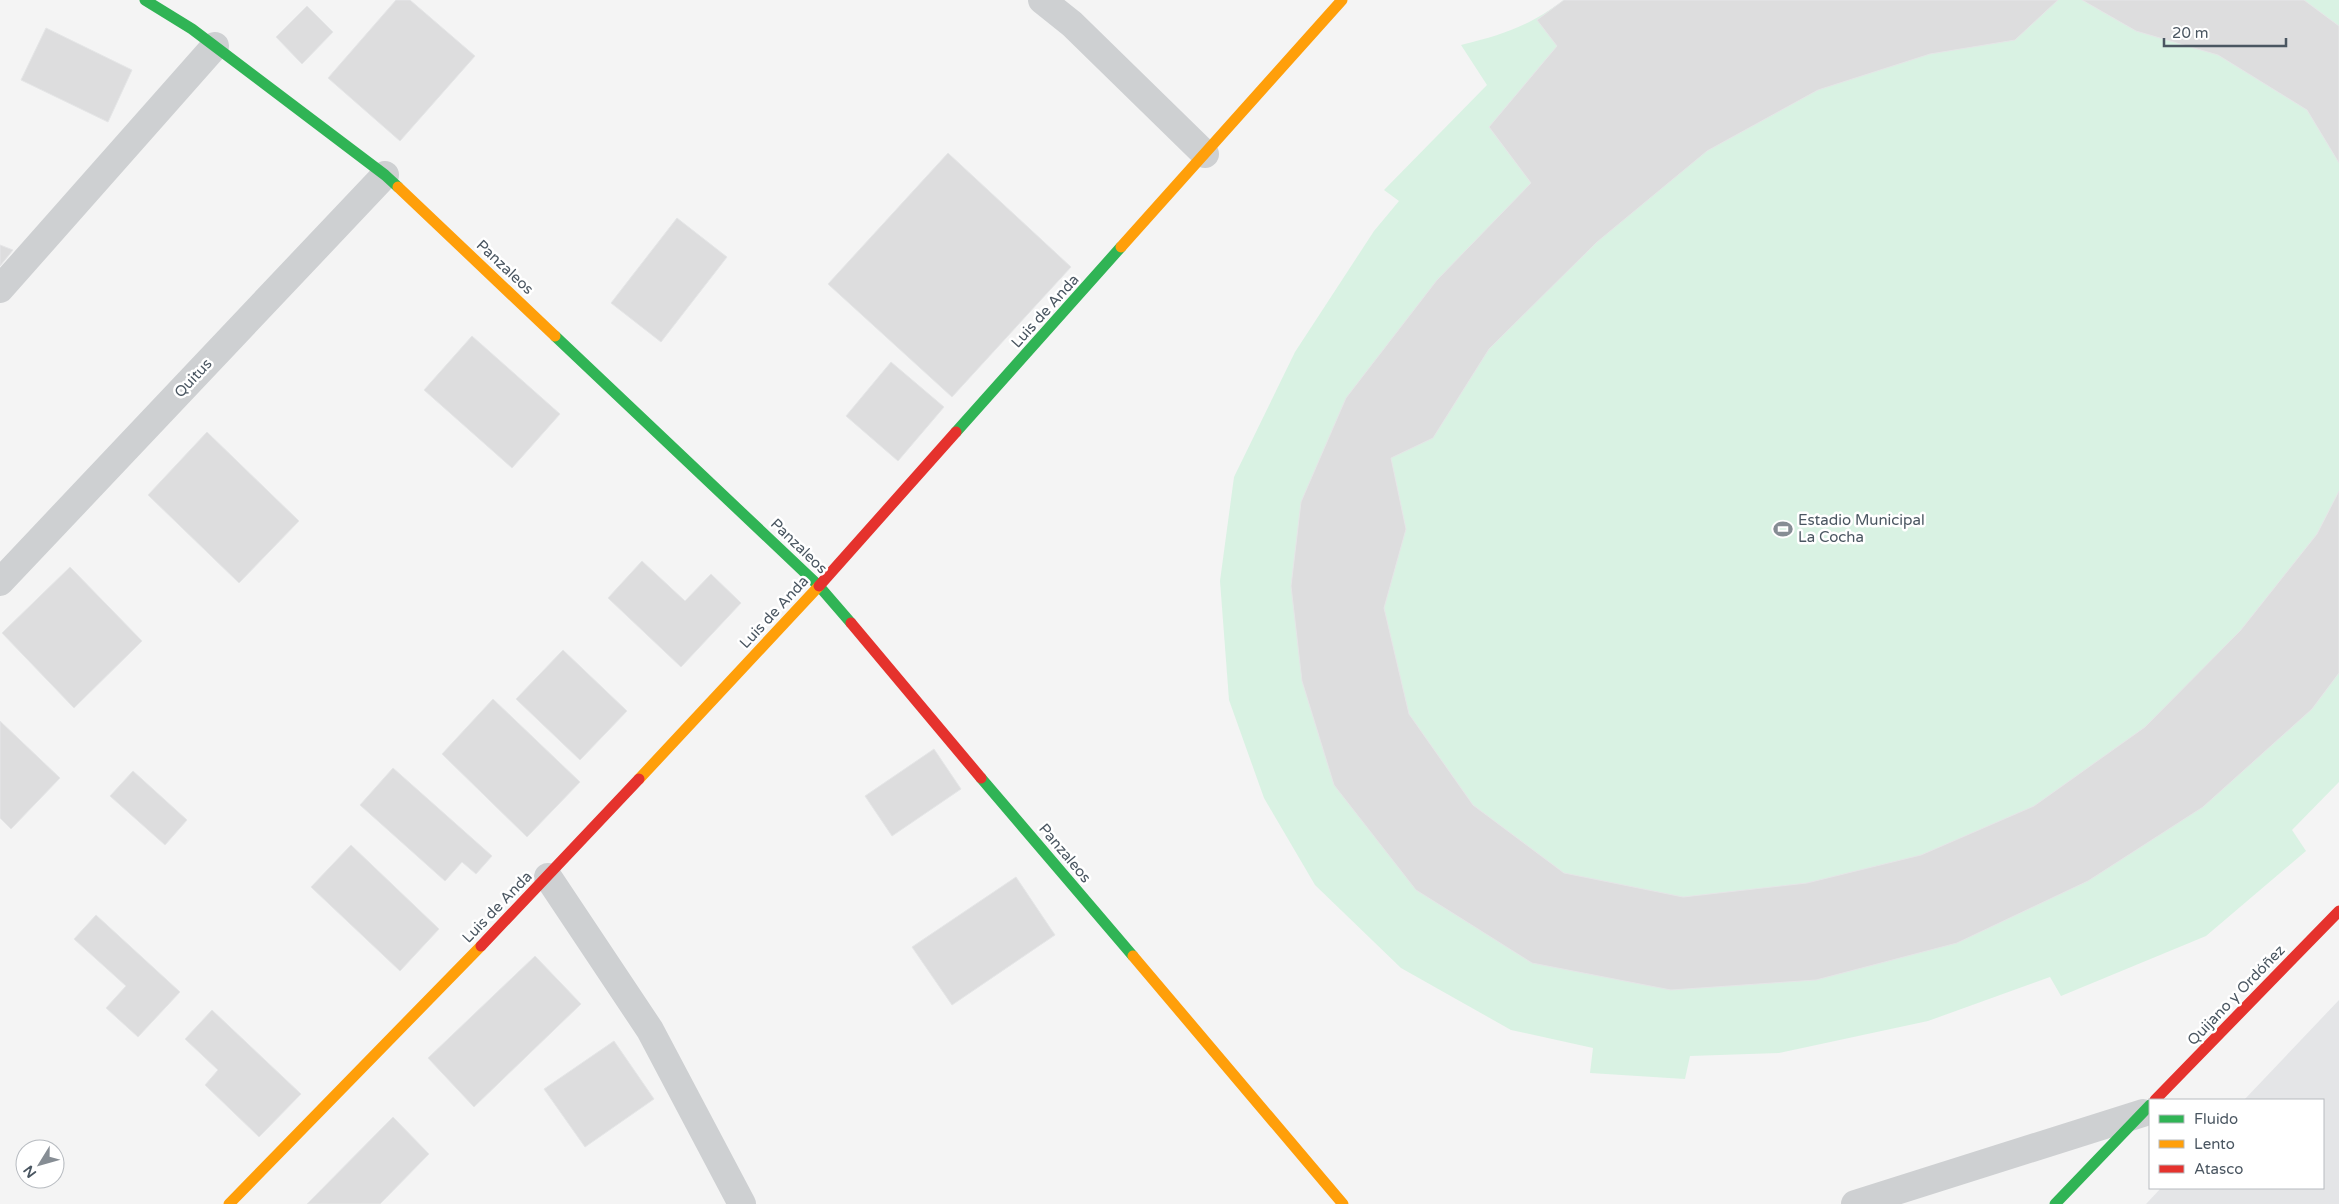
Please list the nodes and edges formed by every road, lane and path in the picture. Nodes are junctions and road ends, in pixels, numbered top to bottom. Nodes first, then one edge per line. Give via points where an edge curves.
1 (144, 0) edge
2 (1042, 0) edge
3 (1342, 0) edge
4 (215, 46) junction
5 (1205, 154) junction
6 (385, 175) junction
7 (0, 289) edge
8 (0, 582) edge
9 (819, 586) junction
10 (548, 876) junction
11 (2339, 911) edge
12 (2156, 1099) edge
13 (2149, 1106) edge
14 (229, 1204) edge
15 (742, 1204) edge
16 (1343, 1204) edge
17 (1855, 1204) edge
18 (2054, 1204) edge

1 - 4 street, Panzaleos
2 - 5 street via 1072,24
3 - 5 street, Luis de Anda
4 - 6 street, Panzaleos
4 - 7 street
5 - 9 street, Luis de Anda
6 - 8 street, Quitus
6 - 9 street, Panzaleos
9 - 10 street, Luis de Anda
9 - 16 street, Panzaleos
10 - 14 street, Luis de Anda
10 - 15 street via 650,1030
11 - 12 street, Quijano y Ordóñez
13 - 17 street
13 - 18 street, Quijano y Ordóñez

